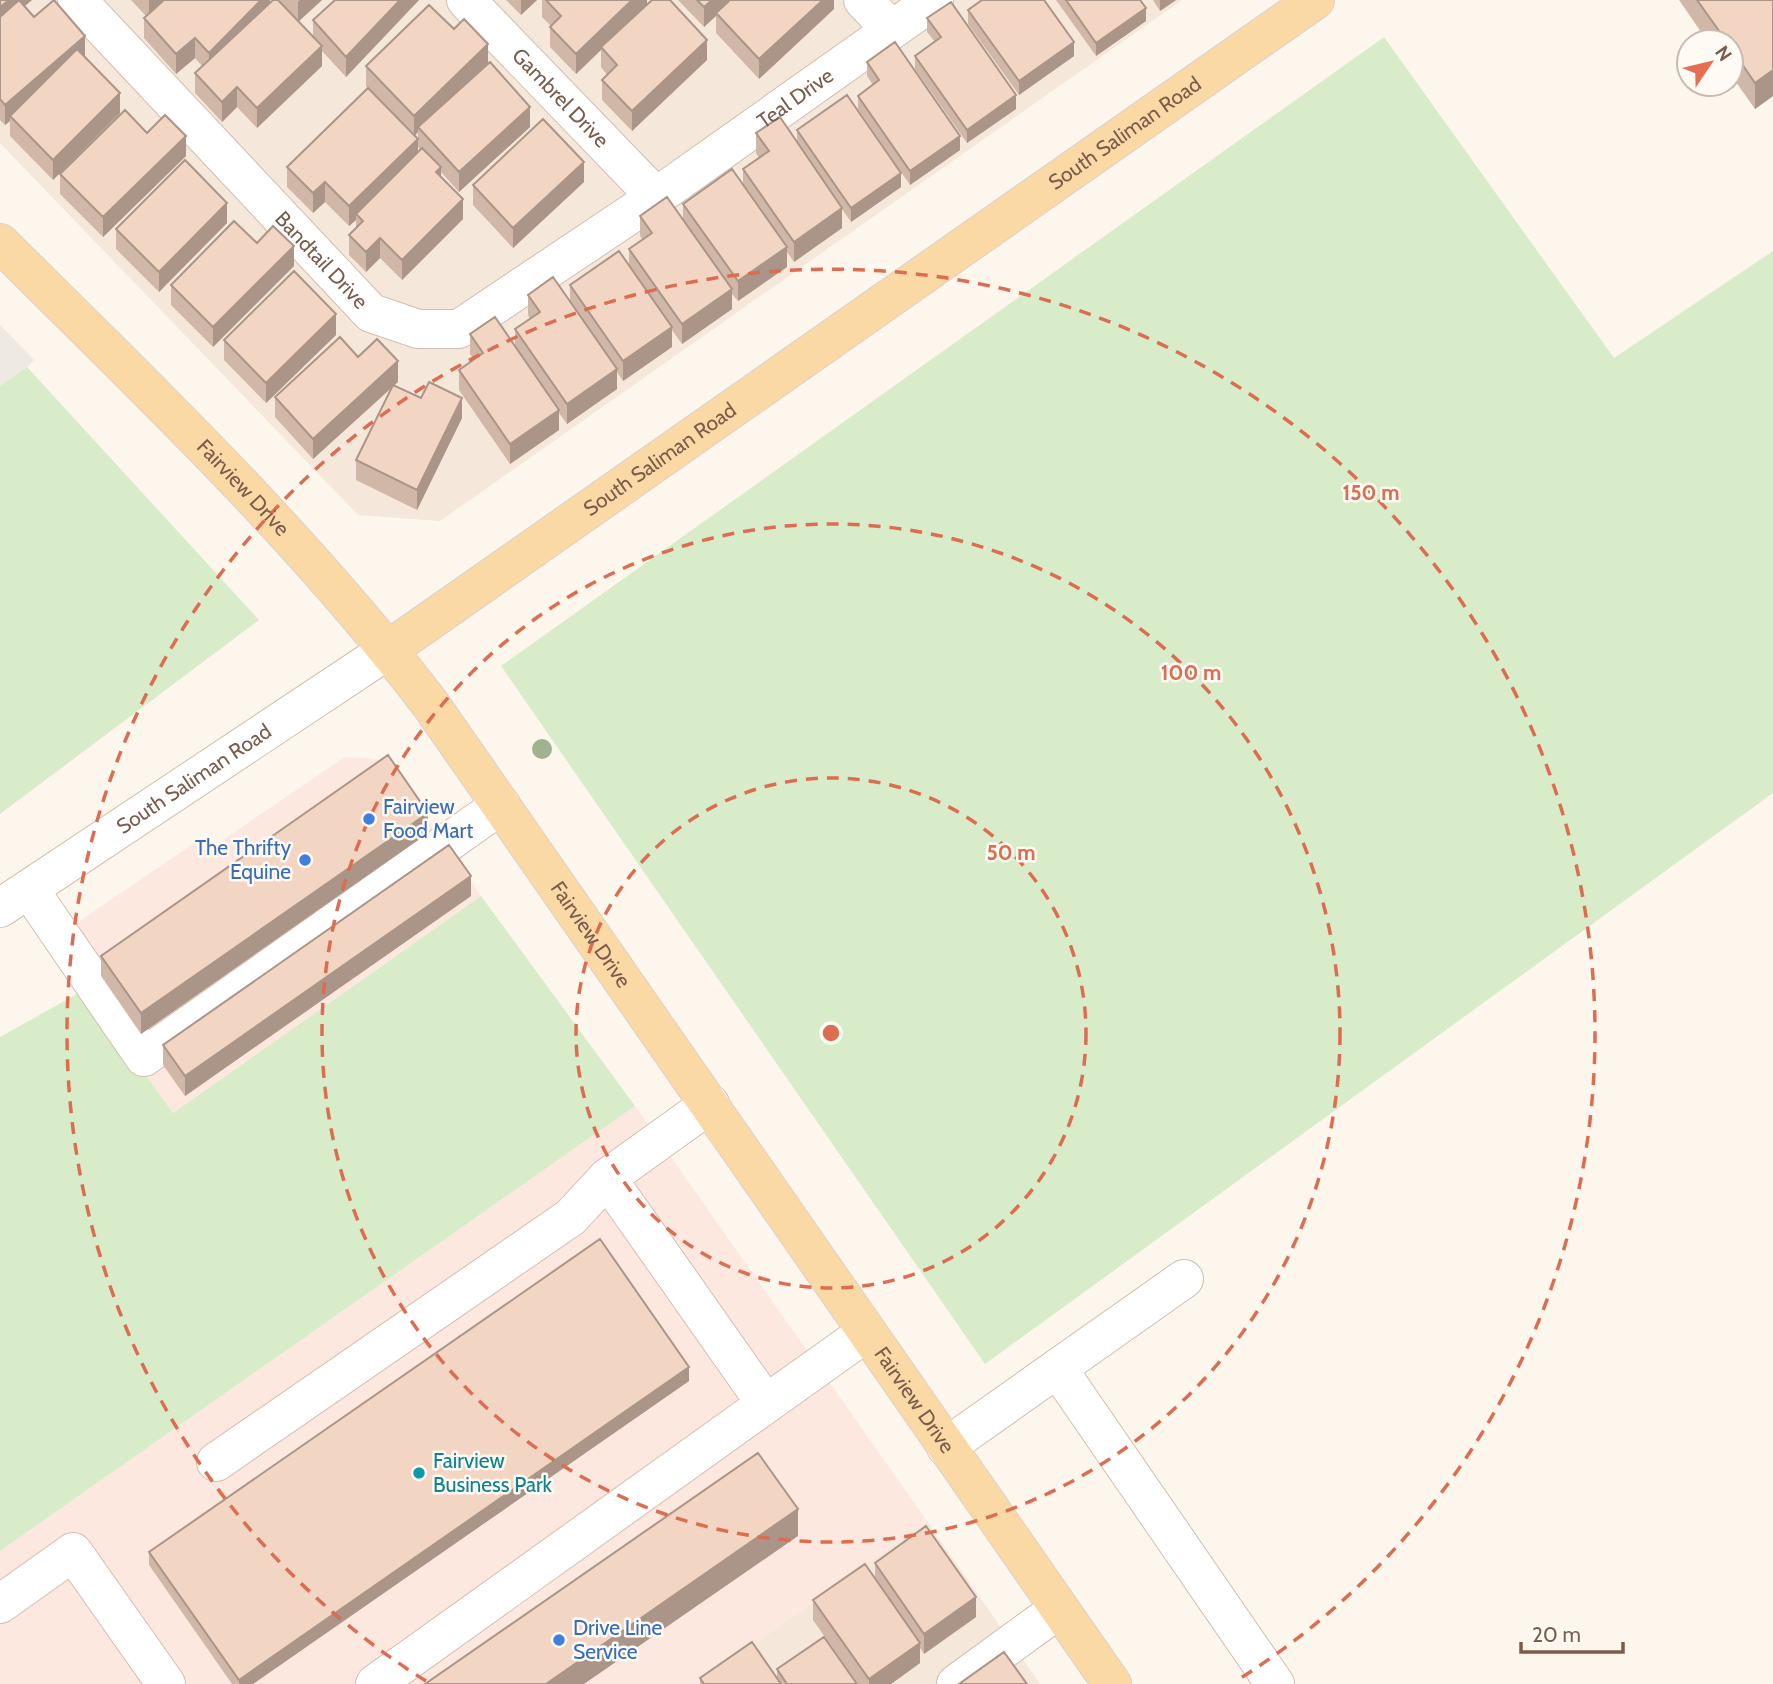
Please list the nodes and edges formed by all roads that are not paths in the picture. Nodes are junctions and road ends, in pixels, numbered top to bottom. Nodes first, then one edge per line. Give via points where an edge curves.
1 (77, 0) edge
2 (466, 0) edge
3 (863, 0) edge
4 (934, 0) edge
5 (1315, 0) edge
6 (891, 29) junction
7 (656, 197) junction
8 (0, 243) edge
9 (388, 650) junction
10 (500, 805) junction
11 (14, 899) edge
12 (709, 1104) junction
13 (607, 1178) junction
14 (1184, 1279) dead end
15 (867, 1332) junction
16 (1058, 1369) junction
17 (766, 1404) junction
18 (946, 1447) junction
19 (216, 1461) dead end
20 (0, 1604) edge
21 (1059, 1609) junction
22 (166, 1684) edge
23 (375, 1684) edge
24 (956, 1684) edge
25 (1112, 1684) edge
26 (1275, 1684) edge

1 - 7 street, Bandtail Drive via 371,313 418,329 459,329
2 - 7 street, Gambrel Drive
3 - 6 street
4 - 6 street, Teal Drive
5 - 9 main road, South Saliman Road
6 - 7 street, Teal Drive
8 - 9 main road, Fairview Drive via 195,438 314,563
9 - 10 main road, Fairview Drive
9 - 11 street, South Saliman Road
10 - 11 street via 144,1057
10 - 12 main road, Fairview Drive
12 - 13 street
12 - 15 main road, Fairview Drive
13 - 17 street
13 - 19 street via 570,1217
14 - 16 street
15 - 17 street
15 - 18 main road, Fairview Drive
16 - 18 street
16 - 26 street
17 - 23 street
18 - 21 main road, Fairview Drive
20 - 22 street via 73,1552
21 - 24 street
21 - 25 main road, Fairview Drive

